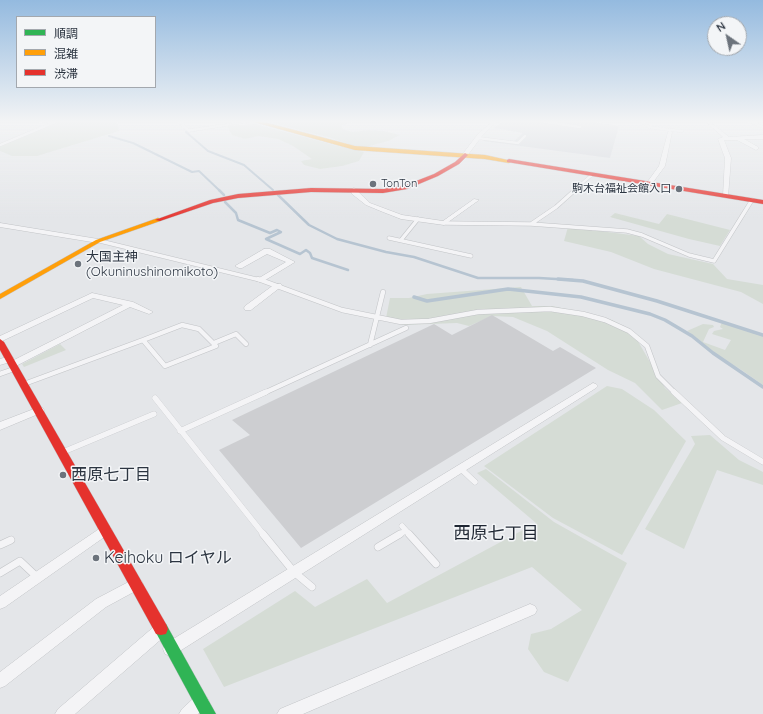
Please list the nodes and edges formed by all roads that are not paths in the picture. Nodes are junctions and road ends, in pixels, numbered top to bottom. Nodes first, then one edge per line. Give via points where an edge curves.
1 (454, 154) edge
2 (665, 154) edge
3 (727, 154) edge
4 (465, 155) junction
5 (593, 174) junction
6 (649, 184) junction
7 (354, 190) junction
8 (726, 196) junction
9 (476, 200) dead end
10 (752, 200) junction
11 (763, 202) edge
12 (418, 220) junction
13 (444, 222) junction
14 (532, 224) junction
15 (0, 225) edge
16 (388, 238) dead end
17 (401, 240) junction
18 (98, 241) junction
19 (471, 256) dead end
20 (239, 266) dead end
21 (262, 280) junction
22 (278, 286) junction
23 (383, 292) dead end
24 (0, 297) edge
25 (130, 304) junction
26 (248, 308) dead end
27 (149, 312) dead end
28 (378, 318) junction
29 (406, 328) dead end
30 (0, 340) edge
31 (143, 340) junction
32 (214, 343) junction
33 (246, 344) dead end
34 (370, 345) junction
35 (0, 362) edge
36 (13, 364) junction
37 (0, 374) edge
38 (24, 384) junction
39 (593, 386) dead end
40 (155, 398) dead end
41 (39, 410) junction
42 (154, 414) dead end
43 (0, 426) edge
44 (180, 431) junction
45 (63, 452) junction
46 (763, 462) edge
47 (461, 468) junction
48 (475, 482) dead end
49 (106, 530) junction
50 (11, 540) dead end
51 (0, 545) edge
52 (378, 547) dead end
53 (436, 564) dead end
54 (294, 572) junction
55 (0, 573) edge
56 (37, 578) junction
57 (136, 584) junction
58 (312, 587) dead end
59 (0, 603) edge
60 (530, 610) dead end
61 (161, 630) junction
62 (170, 648) junction
63 (0, 681) edge
64 (204, 707) edge
65 (63, 714) edge
66 (187, 714) edge
67 (285, 714) edge

1 - 4 street
2 - 6 street via 662,166
3 - 8 street
4 - 5 street
4 - 7 street via 441,172 407,187 383,191
5 - 6 street
5 - 14 lane via 556,207
6 - 8 street
7 - 12 street via 361,199 376,208 400,217
7 - 18 street via 311,190 221,199
8 - 10 street
9 - 13 street
10 - 11 street
10 - 14 lane via 714,261 689,255 627,231
12 - 13 street
12 - 17 lane
13 - 14 lane
15 - 18 street
16 - 17 lane
17 - 19 lane
18 - 21 lane
18 - 24 street
20 - 21 street via 266,251 291,262
21 - 22 lane
22 - 26 street
22 - 28 lane via 316,302
23 - 28 lane
25 - 27 street
25 - 30 street via 92,295
25 - 36 street
28 - 34 lane
28 - 46 lane via 401,322 429,321 478,312 550,309 605,320 629,331 646,346 658,376 723,438
29 - 34 lane
30 - 36 street
31 - 32 lane via 182,325 199,329
31 - 32 lane via 165,366 216,346
31 - 38 lane
32 - 33 lane via 236,334
34 - 44 lane
35 - 36 street
36 - 37 lane
36 - 38 street
38 - 41 street
39 - 47 street
40 - 44 lane
41 - 43 street
41 - 45 street
42 - 45 lane
44 - 54 lane
45 - 49 street
47 - 48 lane
47 - 54 street
49 - 56 street
49 - 57 street
50 - 51 lane
52 - 53 lane via 403,529
54 - 58 lane
54 - 62 street
55 - 56 lane via 20,561
56 - 59 street
57 - 61 street
57 - 63 street via 101,604
60 - 67 street
61 - 62 street
61 - 65 street
62 - 64 street
64 - 66 street

